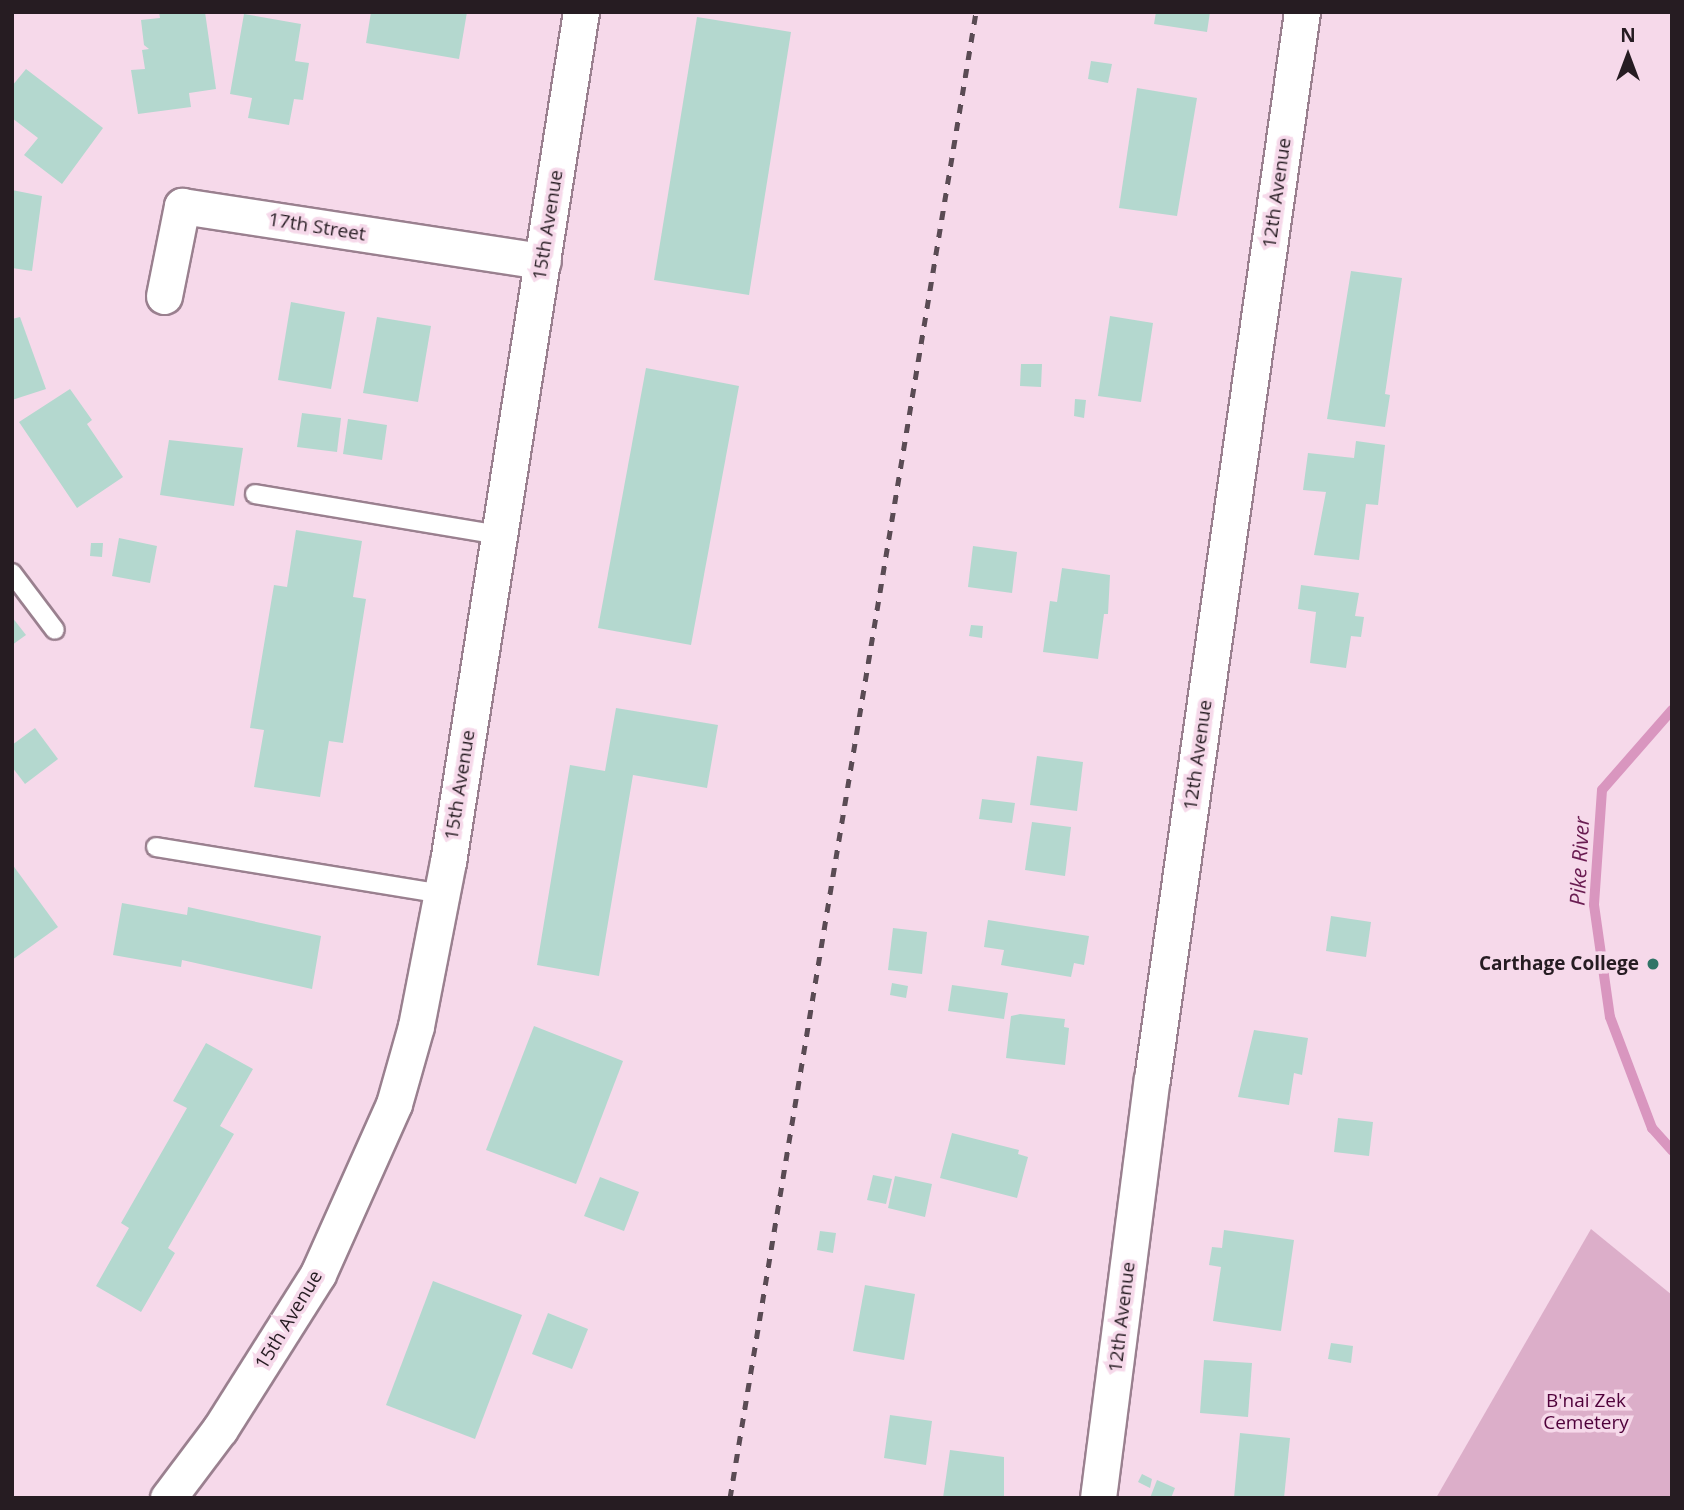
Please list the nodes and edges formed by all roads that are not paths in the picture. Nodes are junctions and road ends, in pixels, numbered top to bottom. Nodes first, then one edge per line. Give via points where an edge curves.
1 (581, 12) edge
2 (1302, 12) edge
3 (542, 261) junction
4 (164, 296) dead end
5 (255, 494) dead end
6 (499, 535) junction
7 (12, 573) edge
8 (55, 629) dead end
9 (156, 847) dead end
10 (442, 894) junction
11 (168, 1498) edge
12 (1098, 1498) edge

1 - 3 street, 15th Avenue
2 - 12 street, 12th Avenue
3 - 4 street, 17th Street via 182,206
3 - 6 street, 15th Avenue
5 - 6 lane
6 - 10 street, 15th Avenue
7 - 8 lane
9 - 10 lane
10 - 11 street, 15th Avenue via 394,1104 351,1209 279,1340

